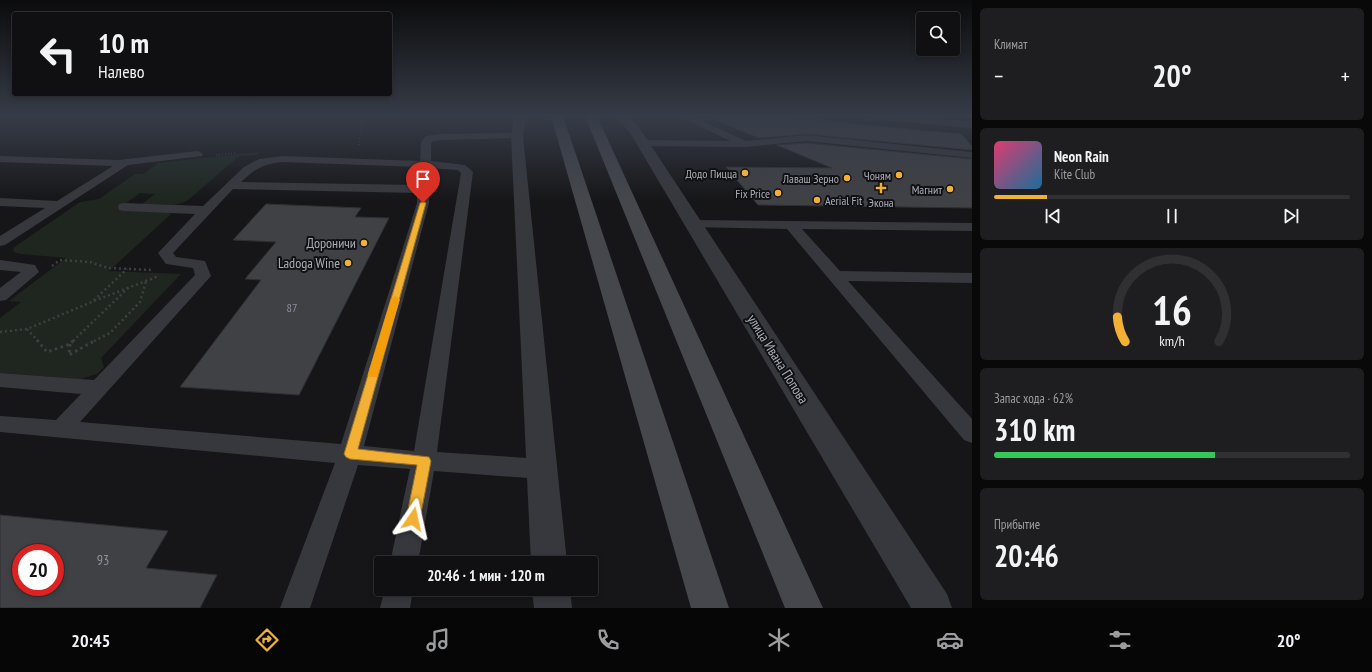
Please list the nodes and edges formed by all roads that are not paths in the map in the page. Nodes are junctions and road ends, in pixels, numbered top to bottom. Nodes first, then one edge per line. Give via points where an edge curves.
1 (426, 144) edge
2 (519, 144) edge
3 (566, 144) edge
4 (603, 144) edge
5 (645, 144) edge
6 (858, 144) edge
7 (198, 154) dead end
8 (970, 158) edge
9 (0, 159) edge
10 (120, 163) junction
11 (425, 164) junction
12 (230, 185) junction
13 (424, 190) junction
14 (0, 202) edge
15 (60, 205) junction
16 (124, 207) dead end
17 (206, 210) junction
18 (694, 224) junction
19 (790, 224) junction
20 (972, 226) edge
21 (0, 242) edge
22 (0, 265) edge
23 (834, 276) junction
24 (972, 278) edge
25 (0, 296) edge
26 (0, 380) edge
27 (98, 388) junction
28 (0, 424) edge
29 (60, 430) junction
30 (972, 434) edge
31 (350, 454) junction
32 (424, 461) junction
33 (542, 469) junction
34 (405, 556) edge
35 (548, 556) edge
36 (398, 596) edge
37 (552, 596) edge
38 (295, 608) edge
39 (396, 608) edge
40 (553, 608) edge
41 (710, 608) edge
42 (804, 608) edge
43 (933, 608) edge

1 - 11 lane
2 - 33 street
3 - 41 main road
4 - 42 main road
5 - 18 street, улица Ивана Попова
6 - 8 lane
7 - 10 lane
9 - 10 lane
10 - 15 lane via 123,165
11 - 12 lane via 270,160 248,169
11 - 13 lane
11 - 32 lane via 461,167 467,172
12 - 13 lane
12 - 17 lane
13 - 31 lane via 423,203
14 - 15 lane
15 - 21 lane
16 - 17 lane
17 - 27 lane via 165,253 171,261 200,264 203,276
18 - 19 lane
18 - 43 street, улица Ивана Попова
19 - 20 lane
19 - 23 lane
22 - 25 lane via 30,268 31,272
23 - 24 lane
23 - 30 lane
26 - 27 lane
27 - 29 lane
28 - 29 lane
29 - 31 lane
31 - 32 lane
31 - 38 lane
32 - 33 lane
32 - 34 lane
33 - 35 street
36 - 39 lane
37 - 40 street

